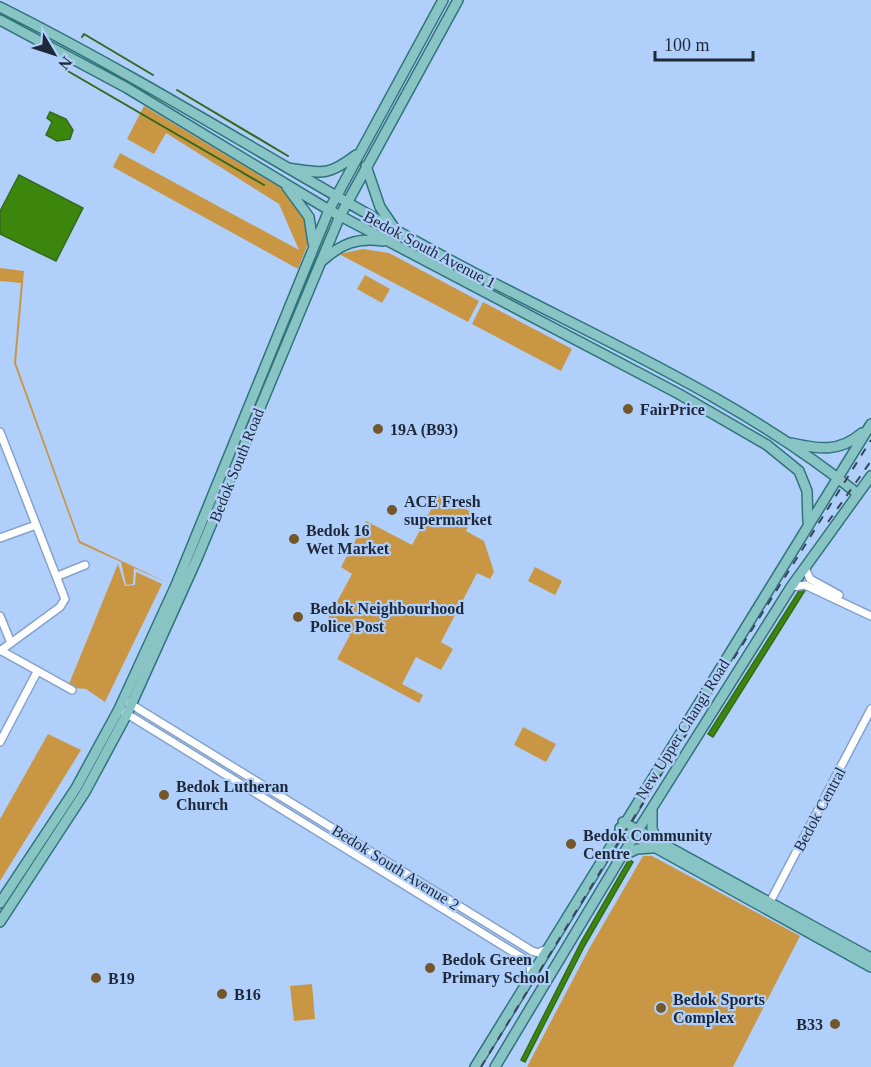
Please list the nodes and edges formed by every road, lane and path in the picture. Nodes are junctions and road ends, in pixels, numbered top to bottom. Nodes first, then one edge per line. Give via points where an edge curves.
1 (443, 0) edge
2 (458, 0) edge
3 (0, 7) edge
4 (0, 20) edge
5 (359, 153) junction
6 (366, 166) junction
7 (283, 167) junction
8 (284, 183) junction
9 (335, 198) junction
10 (346, 204) junction
11 (329, 210) junction
12 (340, 216) junction
13 (397, 231) junction
14 (394, 243) junction
15 (313, 248) junction
16 (320, 262) junction
17 (870, 425) edge
18 (0, 432) edge
19 (786, 442) junction
20 (871, 476) edge
21 (837, 477) junction
22 (858, 494) junction
23 (808, 522) junction
24 (36, 525) junction
25 (0, 538) edge
26 (85, 566) dead end
27 (805, 568) junction
28 (58, 576) junction
29 (791, 587) junction
30 (169, 610) junction
31 (871, 615) edge
32 (0, 616) edge
33 (11, 643) junction
34 (0, 651) edge
35 (38, 672) junction
36 (72, 690) dead end
37 (128, 702) junction
38 (871, 709) edge
39 (123, 712) junction
40 (0, 742) edge
41 (652, 809) junction
42 (621, 825) junction
43 (636, 834) junction
44 (656, 845) junction
45 (621, 857) junction
46 (0, 903) edge
47 (768, 906) junction
48 (0, 922) edge
49 (548, 949) junction
50 (871, 958) edge
51 (871, 967) edge
52 (531, 975) junction
53 (475, 1067) edge
54 (495, 1067) edge

1 - 5 main road, Bedok South Road
2 - 6 main road, Bedok South Road
3 - 7 main road, Bedok South Avenue 1 via 73,43
4 - 8 main road, Bedok South Avenue 1 via 117,82
5 - 7 main road via 333,171 319,173
5 - 9 main road, Bedok South Road
6 - 10 main road, Bedok South Road
6 - 13 main road via 380,207
7 - 9 main road, Bedok South Avenue 1
8 - 11 main road, Bedok South Avenue 1
8 - 15 main road via 309,217
9 - 10 main road, Bedok South Avenue 1
9 - 11 main road, Bedok South Road
10 - 12 main road, Bedok South Road
10 - 13 main road, Bedok South Avenue 1
11 - 12 main road, Bedok South Avenue 1
11 - 15 main road, Bedok South Road
12 - 14 main road, Bedok South Avenue 1
12 - 16 main road, Bedok South Road
13 - 19 main road, Bedok South Avenue 1 via 685,382
14 - 16 main road via 357,240
14 - 23 main road, Bedok South Avenue 1 via 767,445 799,471 807,491
15 - 30 main road, Bedok South Road
16 - 30 main road, Bedok South Road
17 - 19 main road via 856,438 834,449
17 - 21 main road, New Upper Changi Road
18 - 24 street
19 - 21 main road, Bedok South Avenue 1
20 - 22 main road, New Upper Changi Road
21 - 22 main road, Bedok South Avenue 1
21 - 23 main road, New Upper Changi Road
22 - 27 main road, New Upper Changi Road
23 - 42 main road, New Upper Changi Road
24 - 25 street
24 - 28 street
26 - 28 street
27 - 29 main road, New Upper Changi Road
27 - 31 street via 811,580
28 - 33 street via 63,603
29 - 31 street via 805,585
29 - 41 main road, New Upper Changi Road
30 - 37 main road, Bedok South Road
32 - 33 street
33 - 34 street
34 - 35 street
35 - 36 street
35 - 40 street
37 - 39 main road, Bedok South Road
37 - 49 street, Bedok South Avenue 2 via 532,951
38 - 47 street, Bedok Central
39 - 46 main road, Bedok South Road
39 - 48 main road, Bedok South Road via 85,792
39 - 52 street, Bedok South Avenue 2 via 526,960
41 - 43 main road, New Upper Changi Road
41 - 44 main road
42 - 43 main road
42 - 49 main road, New Upper Changi Road
43 - 44 main road
43 - 45 main road, New Upper Changi Road
44 - 45 main road
44 - 47 main road
45 - 54 main road, New Upper Changi Road
47 - 50 main road
47 - 51 main road
49 - 52 main road, New Upper Changi Road
52 - 53 main road, New Upper Changi Road

